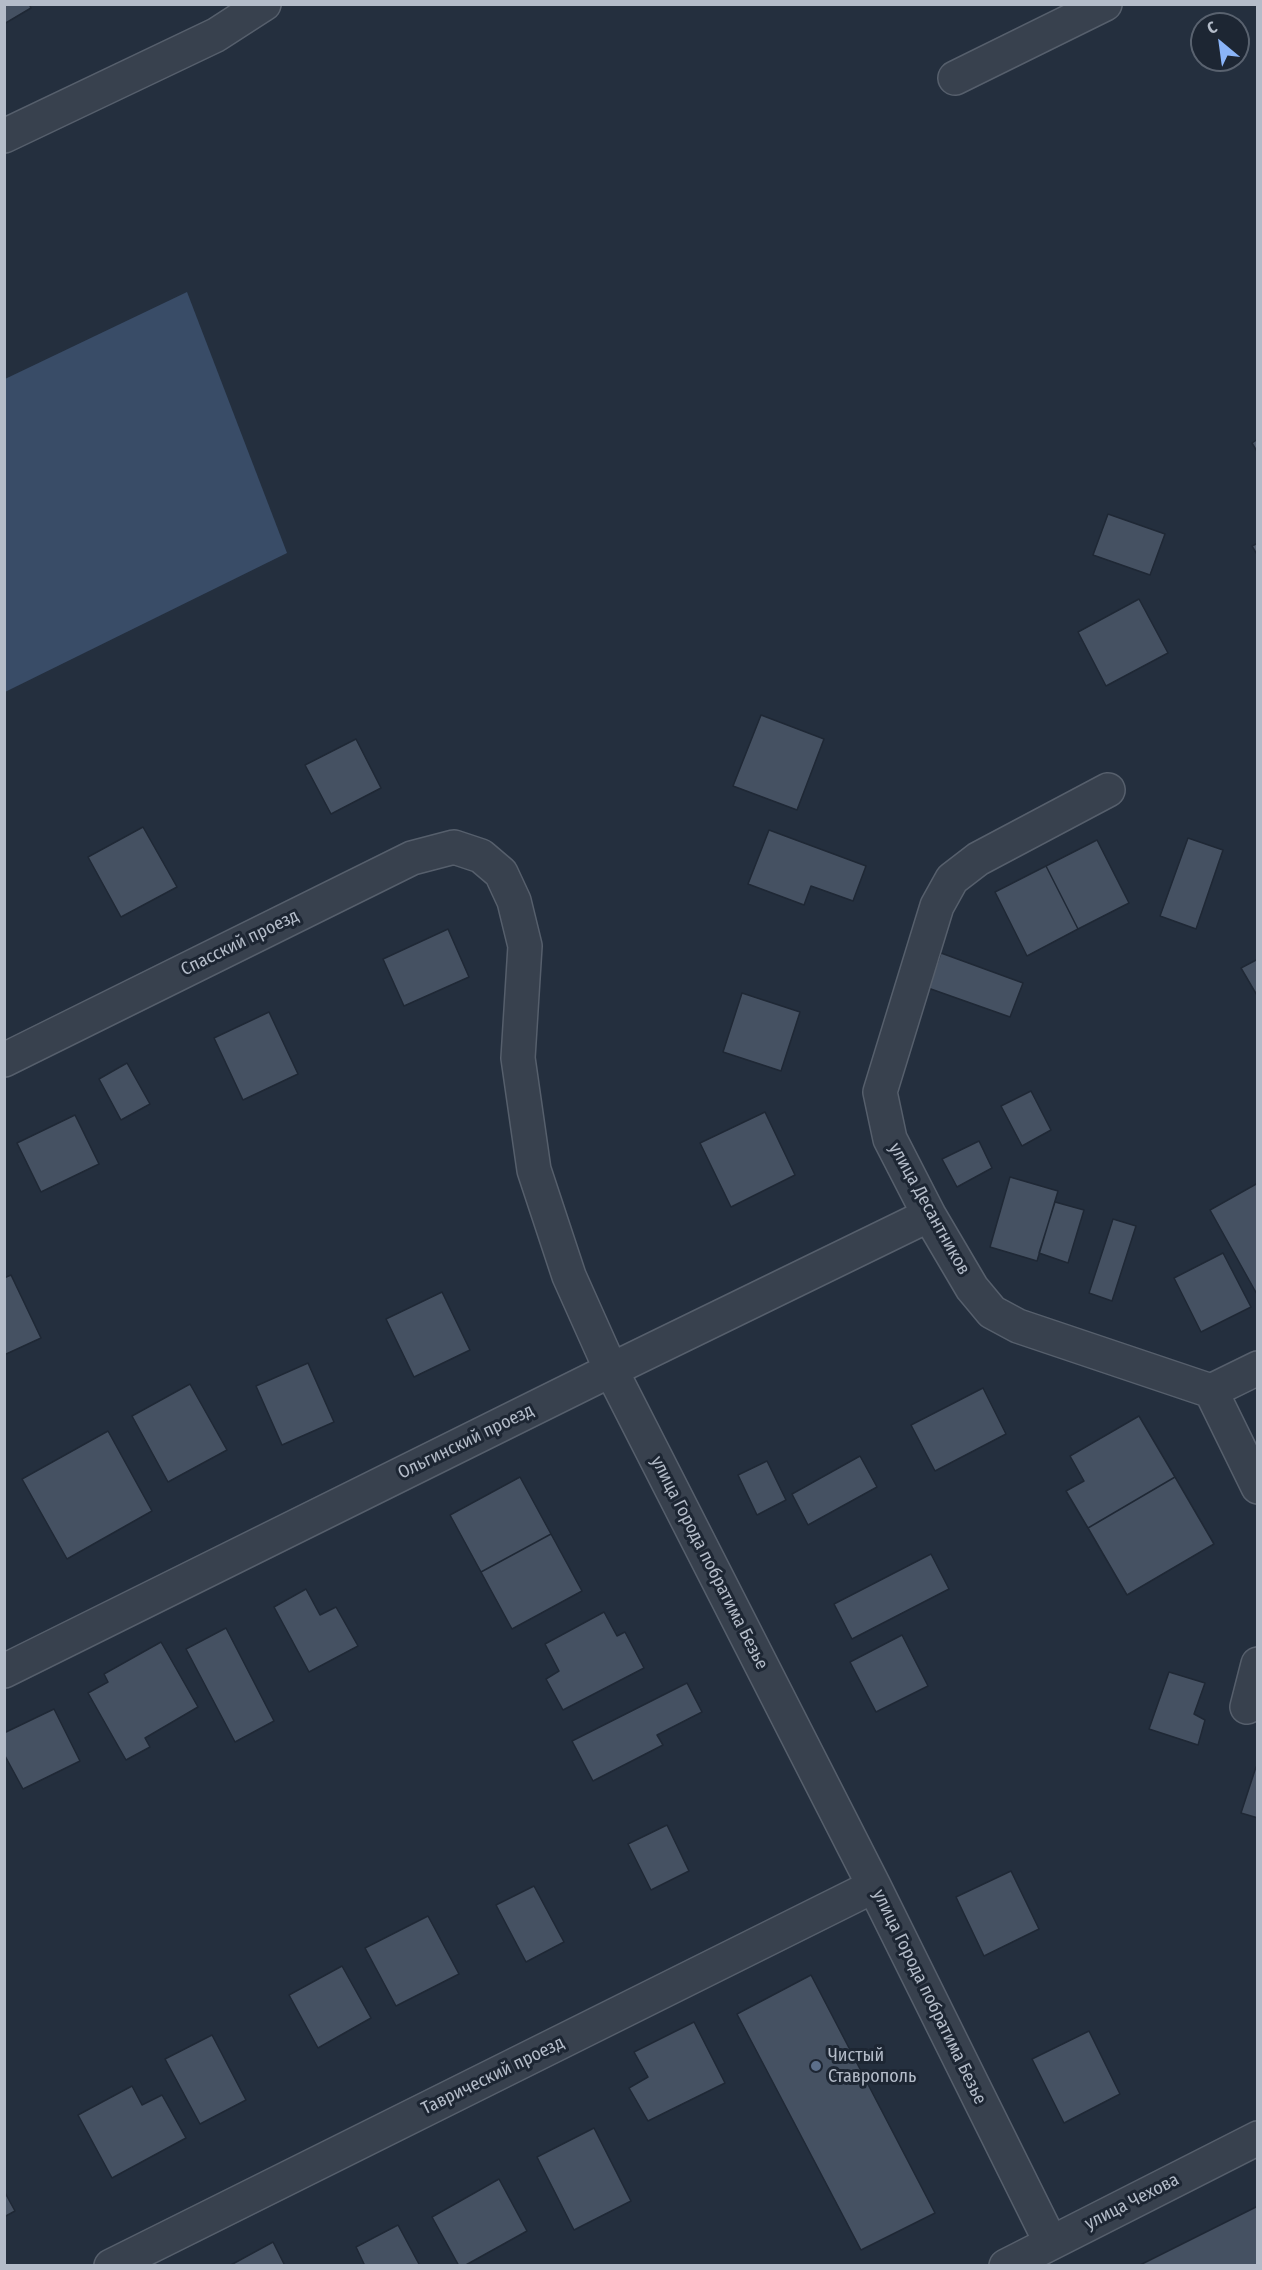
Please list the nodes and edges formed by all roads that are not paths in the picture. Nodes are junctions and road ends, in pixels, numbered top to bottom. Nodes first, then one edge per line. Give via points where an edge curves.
1 (264, 4) edge
2 (1106, 4) edge
3 (955, 78) dead end
4 (4, 136) edge
5 (1108, 790) dead end
6 (481, 856) joint
7 (4, 1060) edge
8 (929, 1215) junction
9 (1257, 1368) edge
10 (611, 1370) junction
11 (1211, 1391) junction
12 (1257, 1487) edge
13 (1257, 1664) edge
14 (4, 1671) edge
15 (1247, 1707) dead end
16 (874, 1886) junction
17 (1257, 2138) edge
18 (1051, 2243) junction
19 (122, 2263) edge
20 (1006, 2265) edge

1 - 4 street via 216,35
2 - 3 street
5 - 8 street, улица Десантников via 978,859 952,879 938,906 880,1092 890,1139
6 - 7 street, Спасский проезд via 454,847 412,858
6 - 10 street, улица Города побратима Безье via 501,873 514,902 525,946 518,1058 534,1170 569,1276
8 - 10 street, Ольгинский проезд
8 - 11 street, улица Десантников via 972,1288 992,1312 1018,1326
9 - 11 street
10 - 14 street, Ольгинский проезд
10 - 16 street, улица Города побратима Безье
11 - 12 street
13 - 15 street
16 - 18 street, улица Города побратима Безье
16 - 19 street, Таврический проезд
17 - 18 street, улица Чехова
18 - 20 street, улица Чехова

